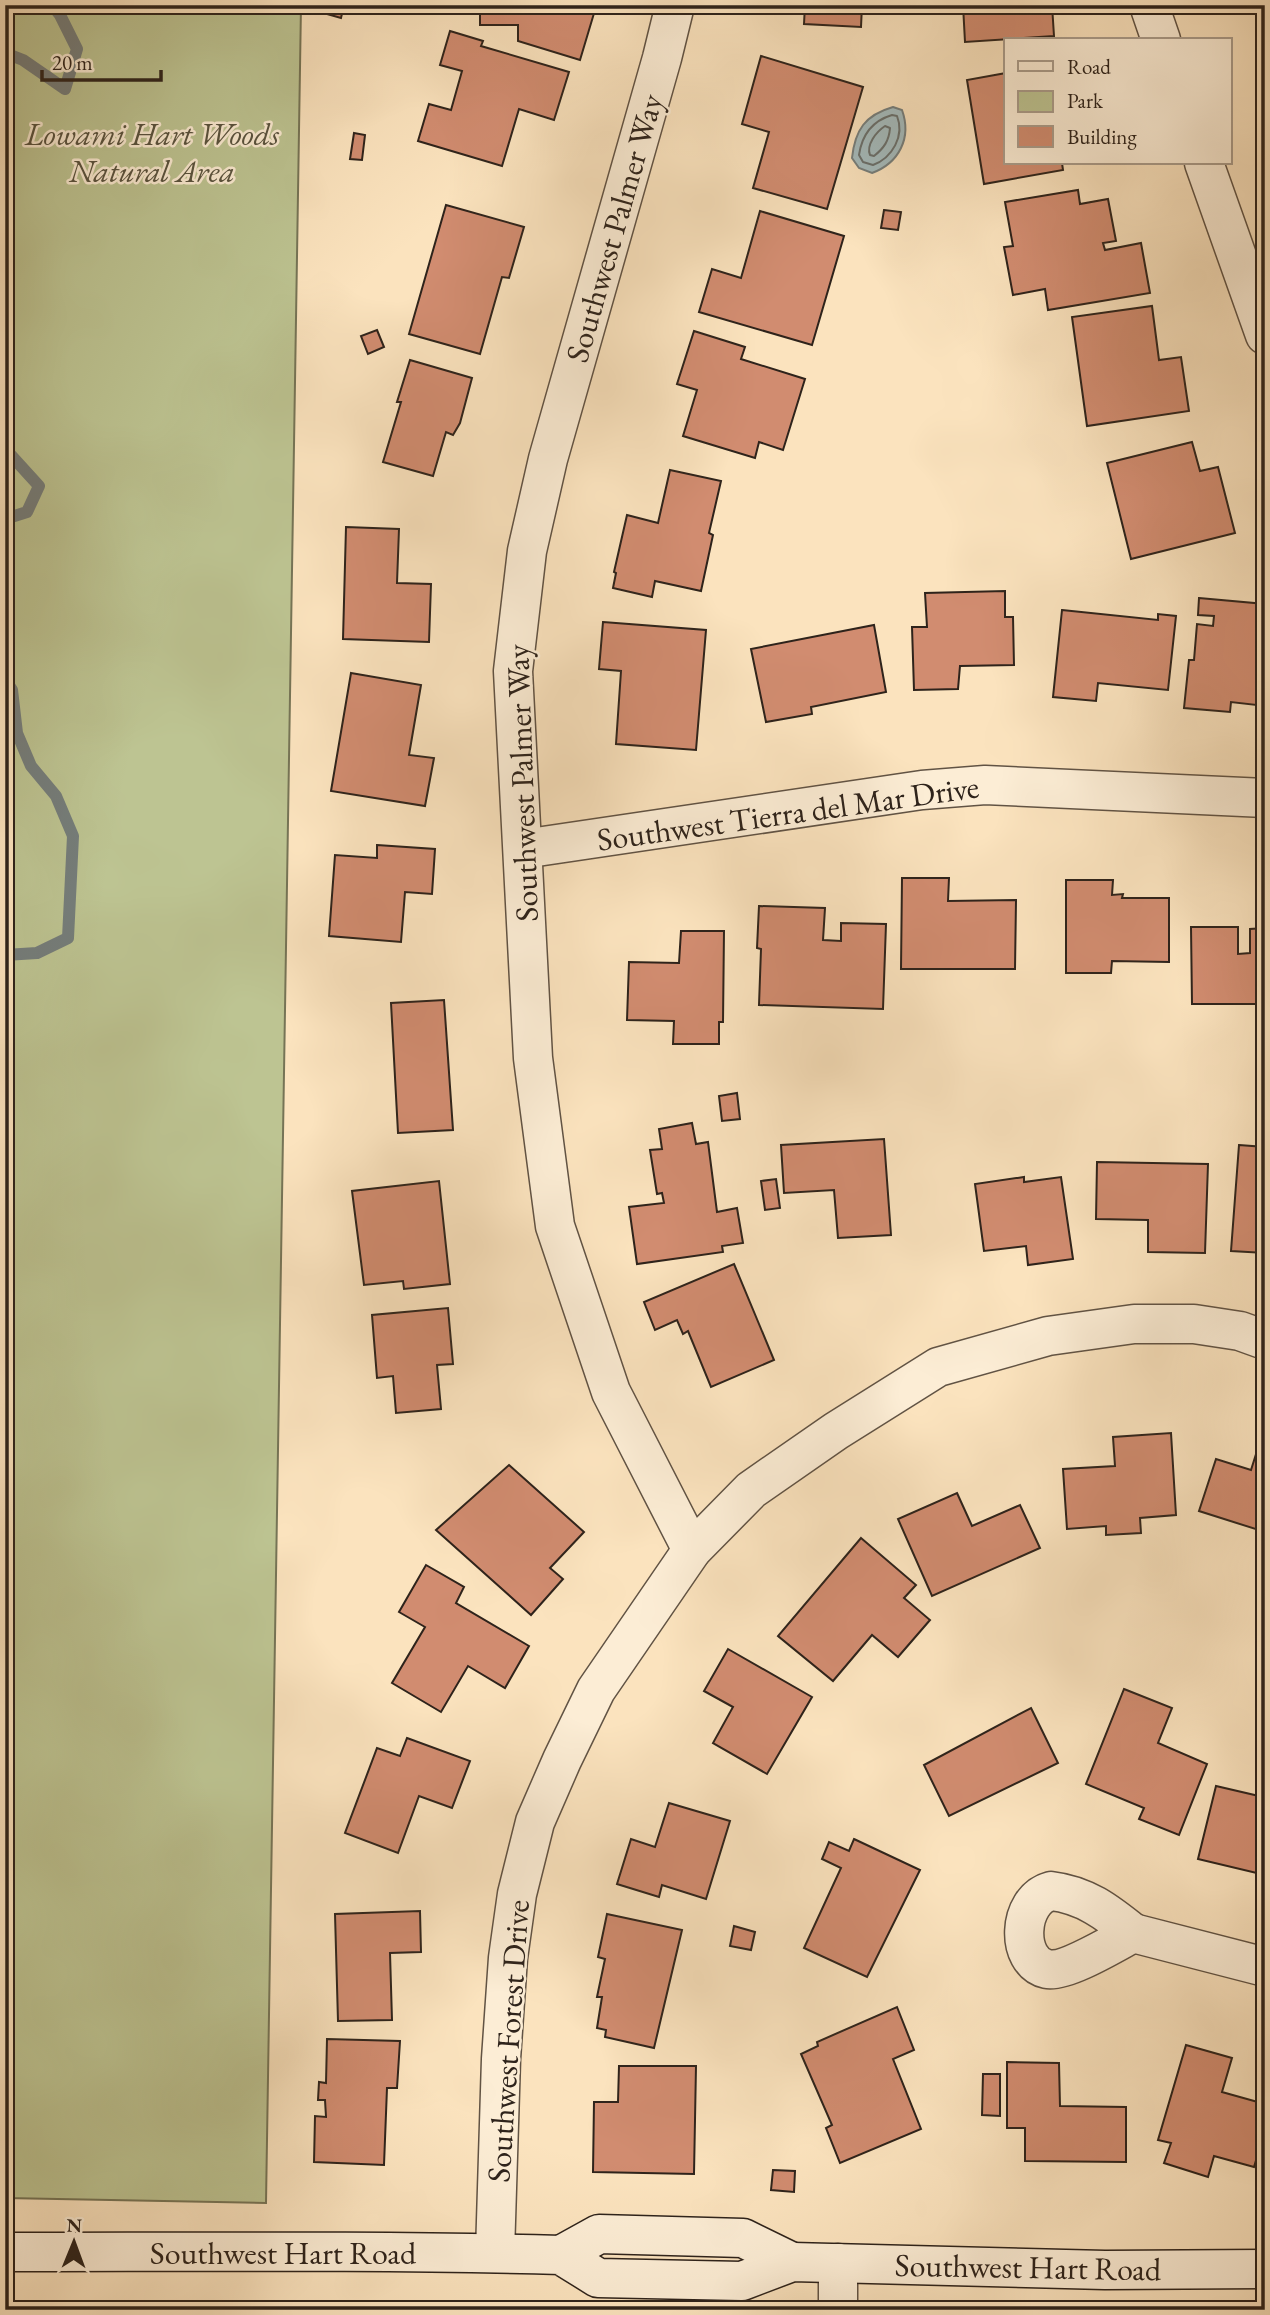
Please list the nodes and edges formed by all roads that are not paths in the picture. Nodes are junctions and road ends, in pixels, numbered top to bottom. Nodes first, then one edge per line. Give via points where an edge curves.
1 (675, 5) edge
2 (1149, 5) edge
3 (1160, 38) edge
4 (1204, 164) edge
5 (1265, 335) edge
6 (1265, 798) edge
7 (523, 849) junction
8 (1265, 1339) edge
9 (692, 1550) junction
10 (1133, 1933) dead end
11 (1265, 1967) edge
12 (5, 2252) edge
13 (495, 2253) junction
14 (838, 2263) junction
15 (1265, 2269) edge
16 (838, 2310) edge

1 - 7 street, Southwest Palmer Way via 548,459 527,551 513,671
2 - 3 street
4 - 5 street
6 - 7 street, Southwest Tierra del Mar Drive via 985,785
7 - 9 street, Southwest Palmer Way via 533,1058 555,1226 611,1392
8 - 9 street, Southwest Forest Drive via 1194,1324 1134,1324 1048,1336 938,1367 751,1490
9 - 13 street, Southwest Forest Drive via 596,1690 535,1822 517,1894 508,1958
10 - 11 street
12 - 13 street, Southwest Hart Road
13 - 14 street, Southwest Hart Road via 561,2255 598,2278 742,2281 792,2262
14 - 15 street, Southwest Hart Road
14 - 16 street

